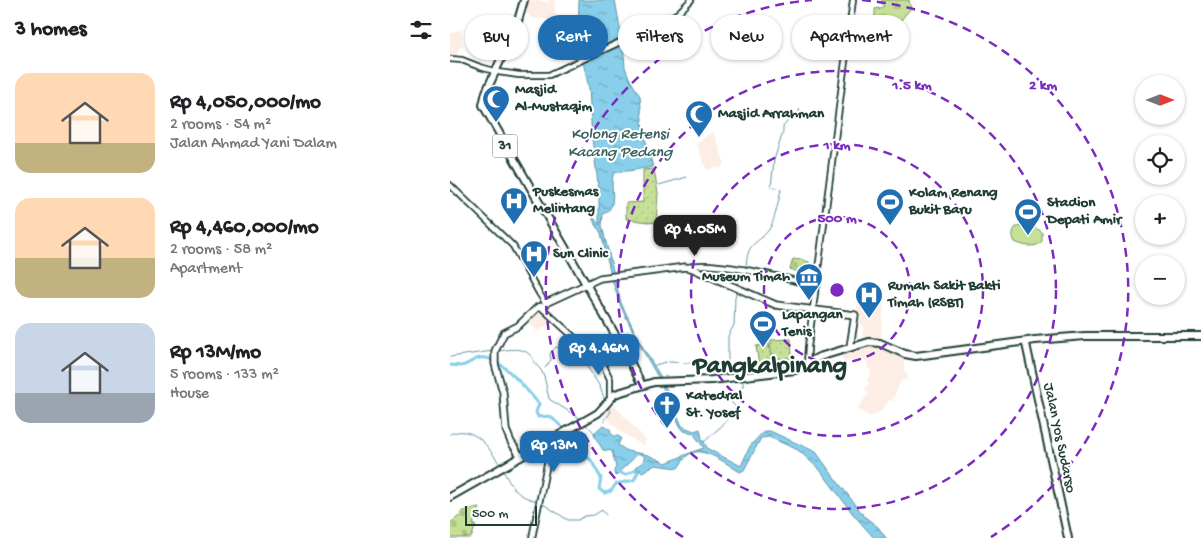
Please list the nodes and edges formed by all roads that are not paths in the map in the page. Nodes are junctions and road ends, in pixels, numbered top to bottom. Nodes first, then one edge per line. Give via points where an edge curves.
1 (524, 0) edge
2 (691, 0) edge
3 (852, 0) edge
4 (450, 59) edge
5 (495, 72) junction
6 (450, 185) edge
7 (688, 268) junction
8 (586, 284) junction
9 (816, 286) junction
10 (765, 304) dead end
11 (773, 304) junction
12 (545, 306) junction
13 (813, 309) junction
14 (1201, 336) edge
15 (1028, 343) junction
16 (850, 346) junction
17 (920, 355) junction
18 (808, 360) junction
19 (642, 386) junction
20 (610, 396) junction
21 (602, 408) junction
22 (552, 439) junction
23 (521, 456) junction
24 (453, 494) edge
25 (532, 538) edge
26 (1068, 538) edge

1 - 5 highway, 31
2 - 5 main road via 666,20 549,75
3 - 9 main road
4 - 5 main road
5 - 8 highway, 31 via 483,99 485,110
6 - 12 main road via 513,246
7 - 8 main road via 612,276
7 - 9 main road via 710,265
7 - 11 main road
8 - 12 main road
8 - 19 highway
9 - 13 main road
10 - 11 main road
11 - 13 main road
12 - 20 main road via 606,368
12 - 23 main road via 538,307 518,326 504,333 495,351 506,430
13 - 16 main road via 855,315
13 - 18 main road
14 - 15 highway via 1090,336
15 - 17 highway
15 - 26 highway, Jalan Yos Sudarso
16 - 17 highway via 874,341
16 - 17 highway via 878,343 910,357
16 - 18 highway
18 - 19 highway via 799,368 784,371 660,380
19 - 20 highway
19 - 21 highway via 615,394
20 - 21 highway
21 - 22 highway
22 - 23 highway
22 - 25 main road
23 - 24 highway

